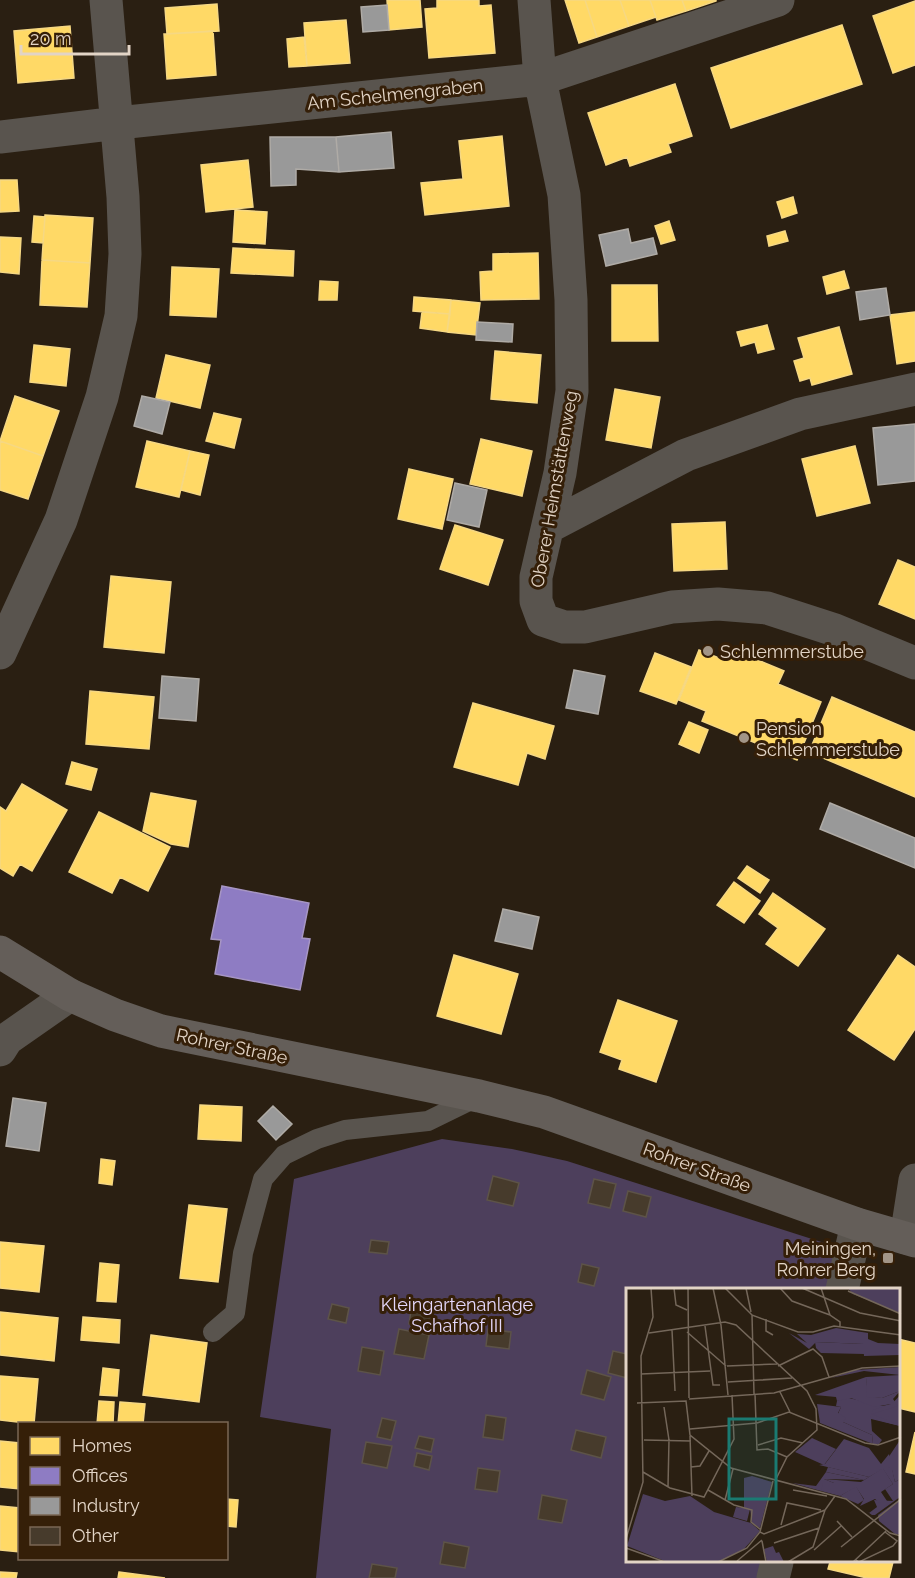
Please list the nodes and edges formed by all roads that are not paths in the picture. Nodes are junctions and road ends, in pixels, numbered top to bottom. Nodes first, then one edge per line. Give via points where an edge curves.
1 (106, 0) edge
2 (534, 0) edge
3 (778, 0) edge
4 (540, 79) junction
5 (118, 123) junction
6 (0, 137) edge
7 (915, 389) edge
8 (548, 526) junction
9 (0, 652) edge
10 (915, 663) edge
11 (0, 952) edge
12 (70, 995) junction
13 (0, 1050) edge
14 (479, 1096) junction
15 (915, 1180) edge
16 (857, 1224) junction
17 (911, 1240) edge
18 (842, 1288) edge
19 (213, 1332) dead end
20 (777, 1563) edge
21 (773, 1578) edge

1 - 5 street
2 - 4 street, Oberer Heimstättenweg
3 - 4 street, Am Schelmengraben
4 - 5 street, Am Schelmengraben
4 - 8 street, Oberer Heimstättenweg via 564,195 572,300 572,391
5 - 6 street, Am Schelmengraben
5 - 9 street via 125,254 117,337 102,397 61,520
7 - 8 street via 800,414 686,455
8 - 10 street, Oberer Heimstättenweg via 536,577 536,601 543,620 564,627 585,627 672,607 718,604 767,608 835,630
11 - 12 main road, Rohrer Straße
12 - 13 street via 8,1039
12 - 14 main road, Rohrer Straße via 161,1031
14 - 16 main road, Rohrer Straße via 544,1112
14 - 19 lane via 428,1121 345,1130 284,1155 263,1179 243,1253 235,1312
15 - 17 street
16 - 17 main road, Rohrer Straße
16 - 18 street
20 - 21 street

